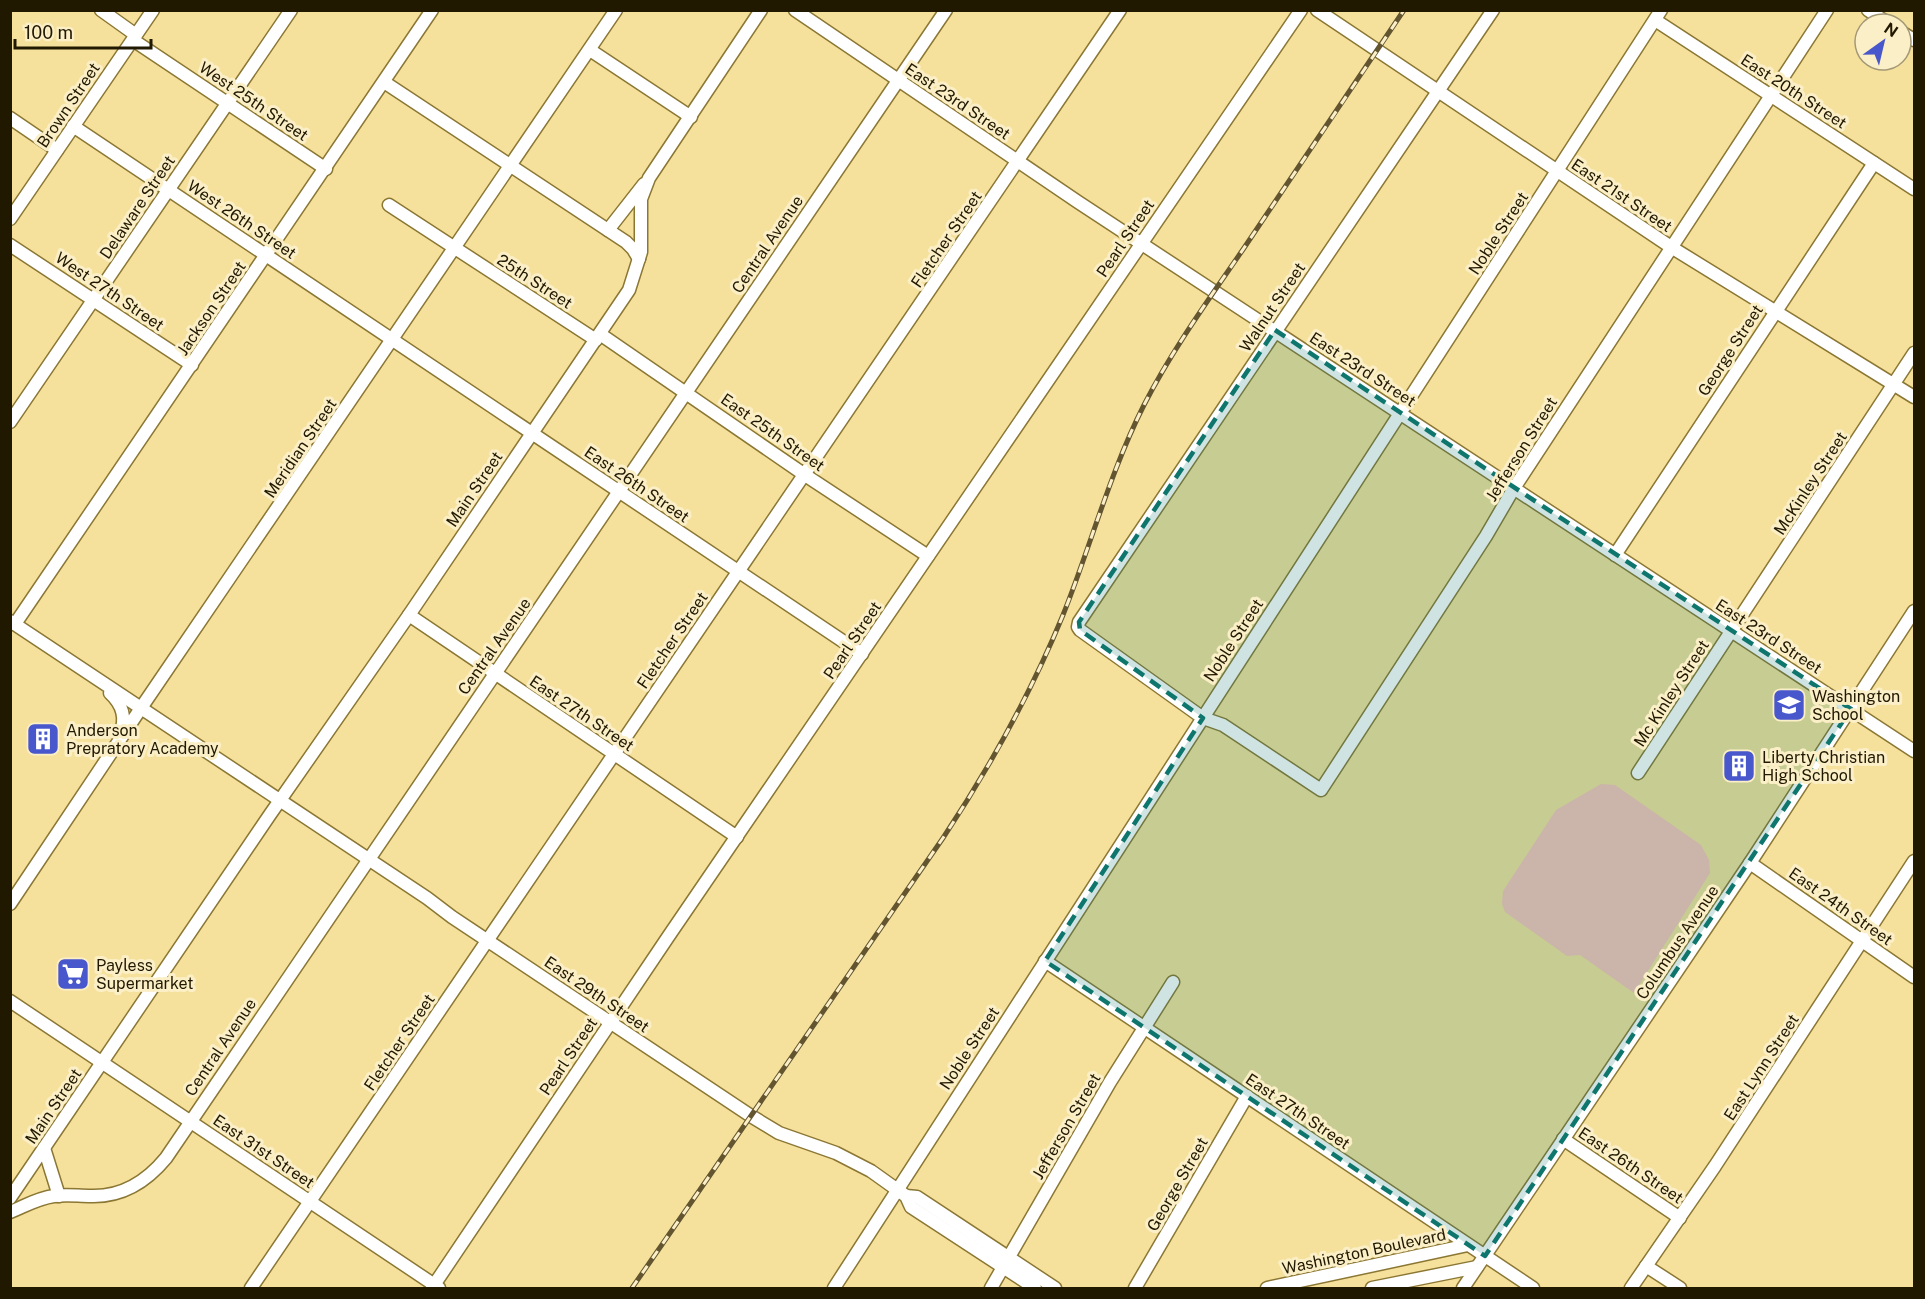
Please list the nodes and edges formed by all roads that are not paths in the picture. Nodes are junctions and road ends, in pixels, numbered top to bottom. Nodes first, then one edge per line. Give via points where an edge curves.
1 (101, 10) edge
2 (153, 10) edge
3 (291, 10) edge
4 (432, 10) edge
5 (616, 10) edge
6 (762, 10) edge
7 (795, 10) edge
8 (946, 10) edge
9 (1120, 10) edge
10 (1301, 10) edge
11 (1317, 10) edge
12 (1493, 10) edge
13 (1827, 10) edge
14 (1658, 15) edge
15 (134, 38) junction
16 (590, 50) junction
17 (898, 81) junction
18 (384, 82) junction
19 (1438, 92) junction
20 (1770, 95) junction
21 (228, 103) junction
22 (691, 117) junction
23 (10, 118) edge
24 (73, 126) junction
25 (57, 150) junction
26 (1018, 162) junction
27 (1874, 162) junction
28 (511, 167) junction
29 (326, 169) junction
30 (1558, 172) junction
31 (649, 178) junction
32 (1914, 189) edge
33 (169, 190) junction
34 (389, 205) dead end
35 (10, 219) edge
36 (608, 230) junction
37 (1142, 243) junction
38 (10, 245) edge
39 (1671, 247) junction
40 (456, 249) junction
41 (267, 256) junction
42 (639, 259) junction
43 (94, 300) junction
44 (1775, 311) junction
45 (1275, 330) junction
46 (598, 337) junction
47 (393, 340) junction
48 (1914, 353) edge
49 (192, 365) junction
50 (1894, 384) junction
51 (687, 392) junction
52 (1914, 397) edge
53 (1401, 414) junction
54 (10, 422) edge
55 (532, 433) junction
56 (805, 475) junction
57 (1514, 488) junction
58 (618, 491) junction
59 (1615, 555) junction
60 (928, 556) junction
61 (738, 572) junction
62 (1914, 611) edge
63 (409, 615) junction
64 (13, 622) edge
65 (1732, 631) junction
66 (862, 654) junction
67 (90, 674) junction
68 (495, 674) junction
69 (141, 708) junction
70 (1851, 709) junction
71 (1203, 718) junction
72 (114, 749) junction
73 (1914, 751) edge
74 (615, 754) junction
75 (1638, 773) dead end
76 (280, 800) junction
77 (737, 837) junction
78 (369, 861) junction
79 (1914, 861) edge
80 (1750, 863) junction
81 (10, 904) edge
82 (487, 940) junction
83 (1863, 940) junction
84 (1045, 961) junction
85 (1914, 977) edge
86 (1173, 982) dead end
87 (10, 1001) edge
88 (610, 1023) junction
89 (1144, 1027) junction
90 (103, 1063) junction
91 (1247, 1096) junction
92 (189, 1122) junction
93 (1563, 1139) junction
94 (44, 1148) junction
95 (902, 1193) junction
96 (59, 1196) junction
97 (10, 1198) edge
98 (309, 1202) junction
99 (10, 1212) edge
100 (1680, 1218) junction
101 (1468, 1245) junction
102 (1485, 1256) junction
103 (1006, 1263) junction
104 (1646, 1266) junction
105 (1477, 1268) junction
106 (435, 1287) edge
107 (251, 1288) edge
108 (834, 1288) edge
109 (991, 1288) edge
110 (1035, 1288) edge
111 (1055, 1288) edge
112 (1135, 1288) edge
113 (1267, 1288) edge
114 (1372, 1288) edge
115 (1463, 1288) edge
116 (1533, 1288) edge
117 (1631, 1288) edge
118 (1680, 1288) edge

1 - 15 street, West 25th Street
2 - 15 street, Brown Street
3 - 21 street, Delaware Street
4 - 18 street, Jackson Street
5 - 16 street, Meridian Street
6 - 22 street, Main Street
7 - 17 street, East 23rd Street
8 - 17 street, Central Avenue
9 - 26 street, Fletcher Street
10 - 37 street, Pearl Street
11 - 19 street, East 21st Street
12 - 19 street, Walnut Street
13 - 20 street, Jefferson Street
14 - 20 street, East 20th Street
14 - 30 street, Noble Street
15 - 21 street, West 25th Street
15 - 24 street, Brown Street
16 - 22 street
16 - 28 street, Meridian Street
17 - 26 street, East 23rd Street
17 - 51 street, Central Avenue
18 - 28 street
18 - 29 street, Jackson Street
19 - 30 street, East 21st Street
19 - 45 street, Walnut Street
20 - 27 street, East 20th Street
20 - 39 street, Jefferson Street
21 - 29 street, West 25th Street
21 - 33 street, Delaware Street
22 - 31 street, Main Street
23 - 25 street
24 - 25 street, Brown Street
24 - 33 street, West 26th Street
25 - 35 street, Brown Street
26 - 37 street, East 23rd Street
26 - 56 street, Fletcher Street
27 - 32 street, East 20th Street
27 - 44 street, George Street
28 - 36 street
28 - 40 street, Meridian Street
29 - 41 street, Jackson Street
30 - 39 street, East 21st Street
30 - 53 street, Noble Street
31 - 36 street, Main Street
31 - 42 street, Main Street via 641,199
33 - 41 street, West 26th Street
33 - 43 street, Delaware Street
34 - 40 street
36 - 42 street via 629,245
37 - 45 street, East 23rd Street
37 - 60 street, Pearl Street
38 - 43 street, West 27th Street
39 - 44 street, East 21st Street
39 - 57 street, Jefferson Street
40 - 46 street, 25th Street
40 - 47 street, Meridian Street
41 - 47 street, West 26th Street
41 - 49 street, Jackson Street
42 - 46 street, Main Street via 629,290
43 - 49 street, West 27th Street
43 - 54 street, Delaware Street
44 - 50 street, East 21st Street
44 - 59 street, George Street
45 - 53 street, East 23rd Street
45 - 71 street, Walnut Street via 1078,627
46 - 51 street, East 25th Street
46 - 55 street, Main Street
47 - 55 street, East 26th Street
47 - 69 street, Meridian Street
48 - 50 street, McKinley Street
49 - 64 street, Jackson Street
50 - 52 street, East 21st Street
50 - 65 street, McKinley Street
51 - 56 street, East 25th Street
51 - 58 street, Central Avenue
53 - 57 street, East 23rd Street
53 - 71 street, Noble Street
55 - 58 street, East 26th Street
55 - 63 street, Main Street
56 - 60 street, East 25th Street
56 - 61 street, Fletcher Street
57 - 59 street, East 23rd Street
57 - 71 street, Jefferson Street via 1321,790 1223,724
58 - 61 street, East 26th Street
58 - 68 street, Central Avenue
59 - 65 street, East 23rd Street
60 - 66 street, Pearl Street
61 - 66 street, East 26th Street
61 - 74 street, Fletcher Street
62 - 70 street, Columbus Avenue
63 - 68 street, East 27th Street
63 - 76 street, Main Street
64 - 67 street
65 - 70 street, East 23rd Street
65 - 75 street, Mc Kinley Street
66 - 77 street, Pearl Street
67 - 69 street, East 29th Street
67 - 72 street via 120,704 123,713 122,730
68 - 74 street, East 27th Street
68 - 78 street, Central Avenue
69 - 72 street, Meridian Street
69 - 76 street, East 29th Street
70 - 73 street, East 23rd Street
70 - 80 street, Columbus Avenue
71 - 84 street, Noble Street
72 - 81 street, Meridian Street
74 - 77 street, East 27th Street
74 - 82 street, Fletcher Street
76 - 78 street, East 29th Street
76 - 90 street, Main Street
77 - 88 street, Pearl Street
78 - 82 street, East 29th Street
78 - 92 street, Central Avenue
79 - 83 street, East Lynn Street
80 - 83 street, East 24th Street
80 - 93 street, Columbus Avenue
82 - 88 street, East 29th Street
82 - 98 street, Fletcher Street
83 - 85 street, East 24th Street
83 - 100 street, East Lynn Street
84 - 89 street, East 27th Street
84 - 95 street, Noble Street
86 - 89 street, Jefferson Street
87 - 90 street, East 31st Street
88 - 95 street, East 29th Street via 770,1128 836,1153
88 - 106 street, Pearl Street
89 - 91 street, East 27th Street
89 - 103 street, Jefferson Street
90 - 92 street, East 31st Street
90 - 94 street, Main Street
91 - 101 street, East 27th Street
91 - 112 street, George Street
92 - 96 street, Central Avenue via 157,1168 136,1185 105,1196
92 - 98 street, East 31st Street
93 - 100 street, East 26th Street
93 - 102 street, Columbus Avenue
94 - 96 street
94 - 97 street, Main Street
95 - 103 street, East 29th Street via 917,1197
95 - 108 street, Noble Street
96 - 99 street, Central Avenue
98 - 106 street, East 31st Street
98 - 107 street, Fletcher Street
100 - 104 street, East Lynn Street
101 - 102 street, East 27th Street
101 - 113 street, Washington Boulevard
102 - 105 street, Columbus Avenue
102 - 116 street, East 27th Street
103 - 109 street, Jefferson Street
103 - 110 street, East 29th Street
103 - 111 street, East 29th Street
104 - 117 street, East Lynn Street
104 - 118 street
105 - 114 street
105 - 115 street, Columbus Avenue

